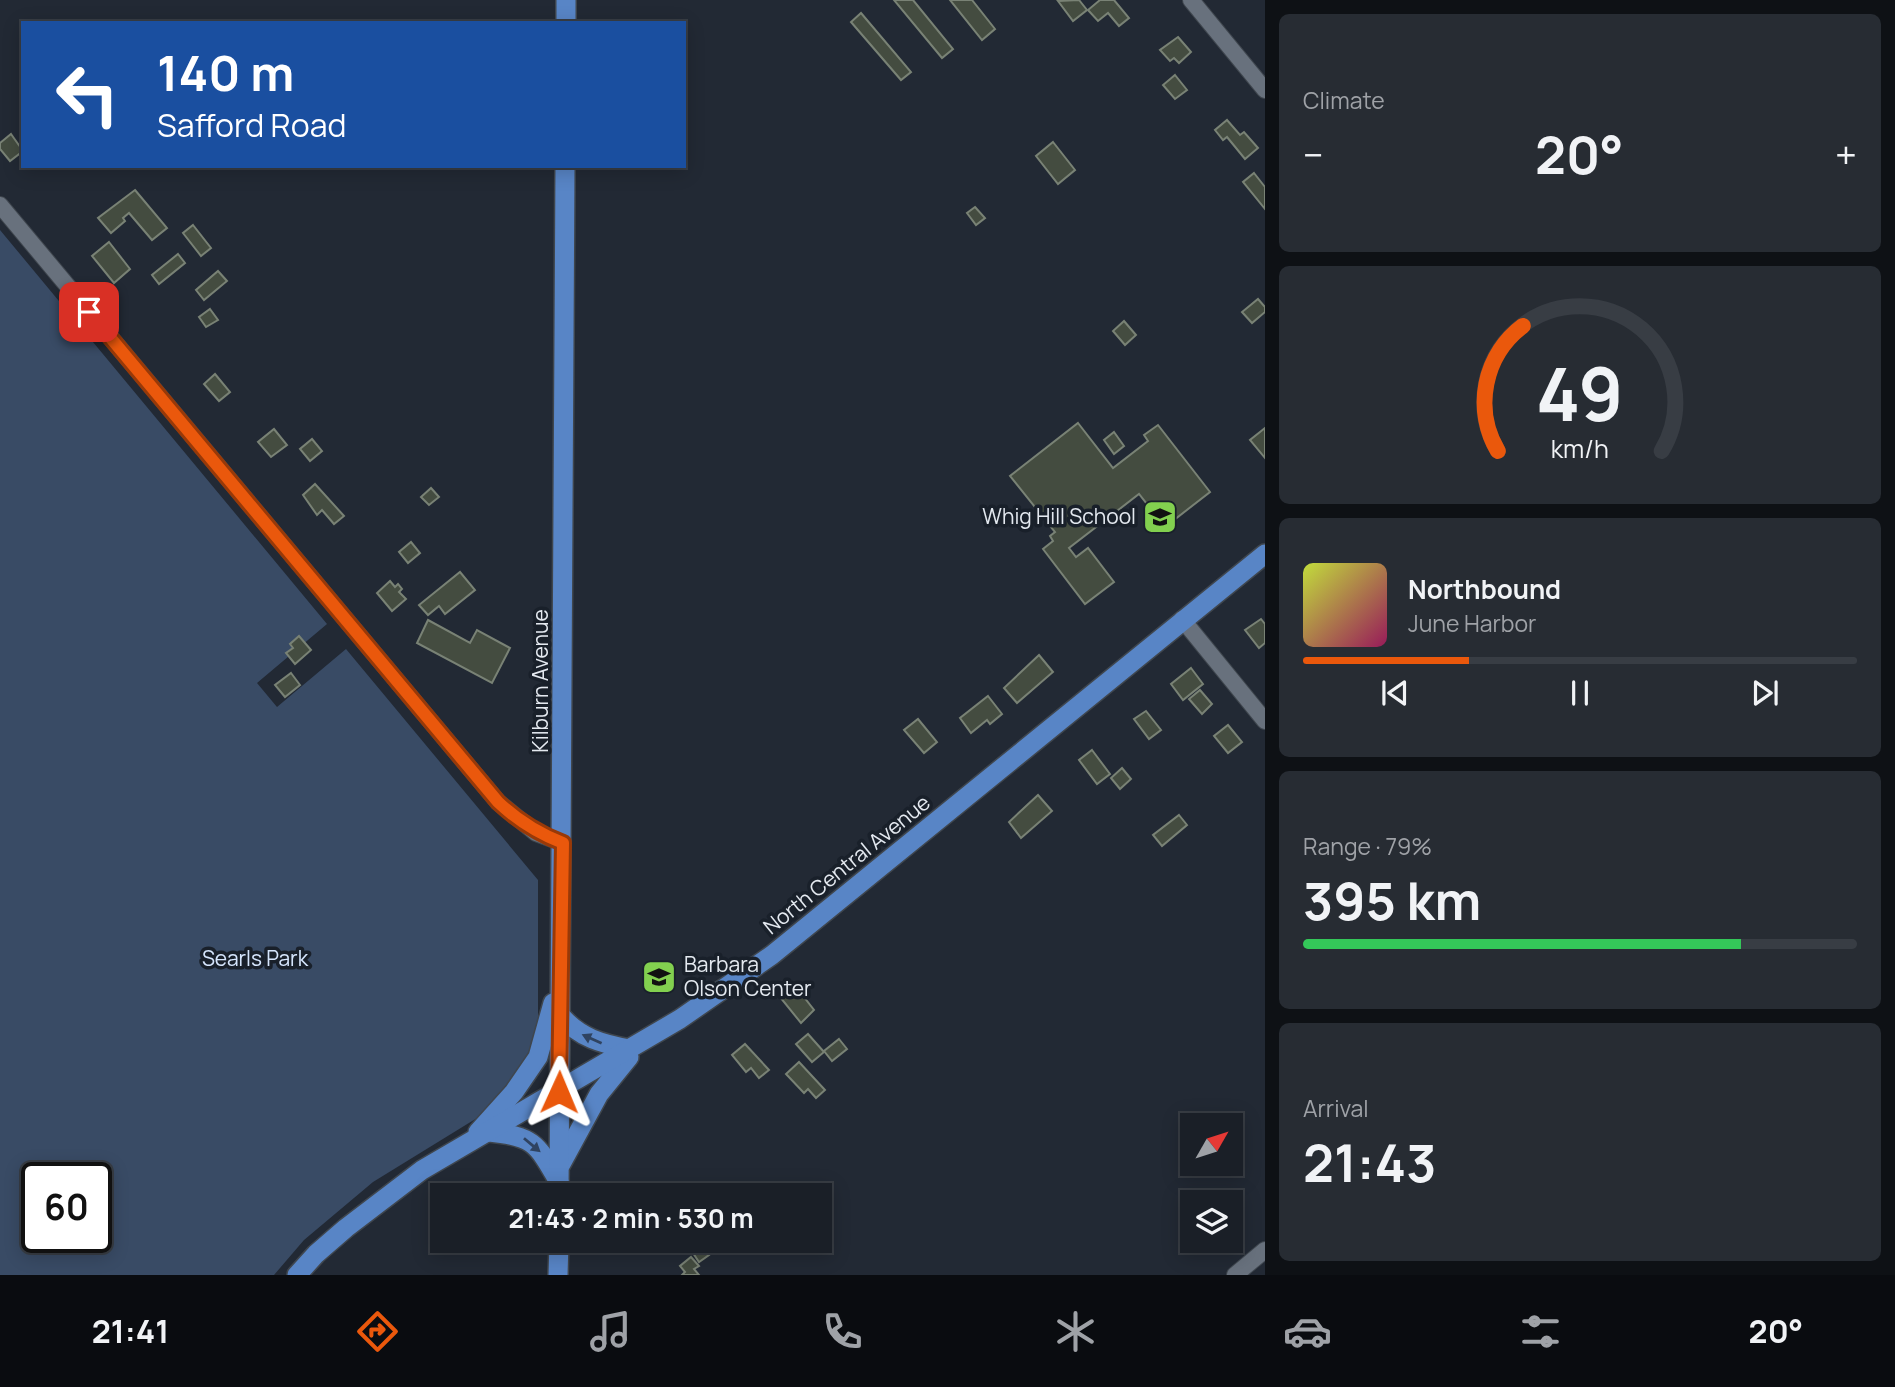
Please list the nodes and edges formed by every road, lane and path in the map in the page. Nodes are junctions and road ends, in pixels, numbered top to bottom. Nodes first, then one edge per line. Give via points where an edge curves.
1 (566, 0) edge
2 (1191, 0) edge
3 (566, 21) edge
4 (1265, 90) edge
5 (565, 168) edge
6 (0, 205) edge
7 (1265, 554) edge
8 (1182, 619) junction
9 (1265, 721) edge
10 (563, 843) junction
11 (561, 968) junction
12 (561, 1016) junction
13 (637, 1045) junction
14 (559, 1092) junction
15 (489, 1132) junction
16 (465, 1146) junction
17 (559, 1182) edge
18 (1265, 1250) edge
19 (559, 1253) edge
20 (297, 1275) edge
21 (558, 1275) edge
22 (1235, 1275) edge

1 - 3 main road
2 - 4 street
5 - 10 main road, Kilburn Avenue
6 - 10 street via 498,802 536,832
7 - 8 main road, North Central Avenue
8 - 9 street
8 - 13 main road, North Central Avenue via 772,955
10 - 11 main road, Kilburn Avenue
11 - 12 main road, Kilburn Avenue
11 - 16 main road via 538,1057
13 -> 12 main road via 601,1043 580,1034
12 - 14 main road, Kilburn Avenue
13 - 14 main road, North Central Avenue
13 - 17 main road via 599,1094
14 - 15 main road, North Central Avenue
14 - 17 main road, Kilburn Avenue
15 - 16 main road, North Central Avenue
15 -> 17 main road via 529,1140
16 - 20 main road, North Central Avenue via 375,1203
18 - 22 street
19 - 21 main road

